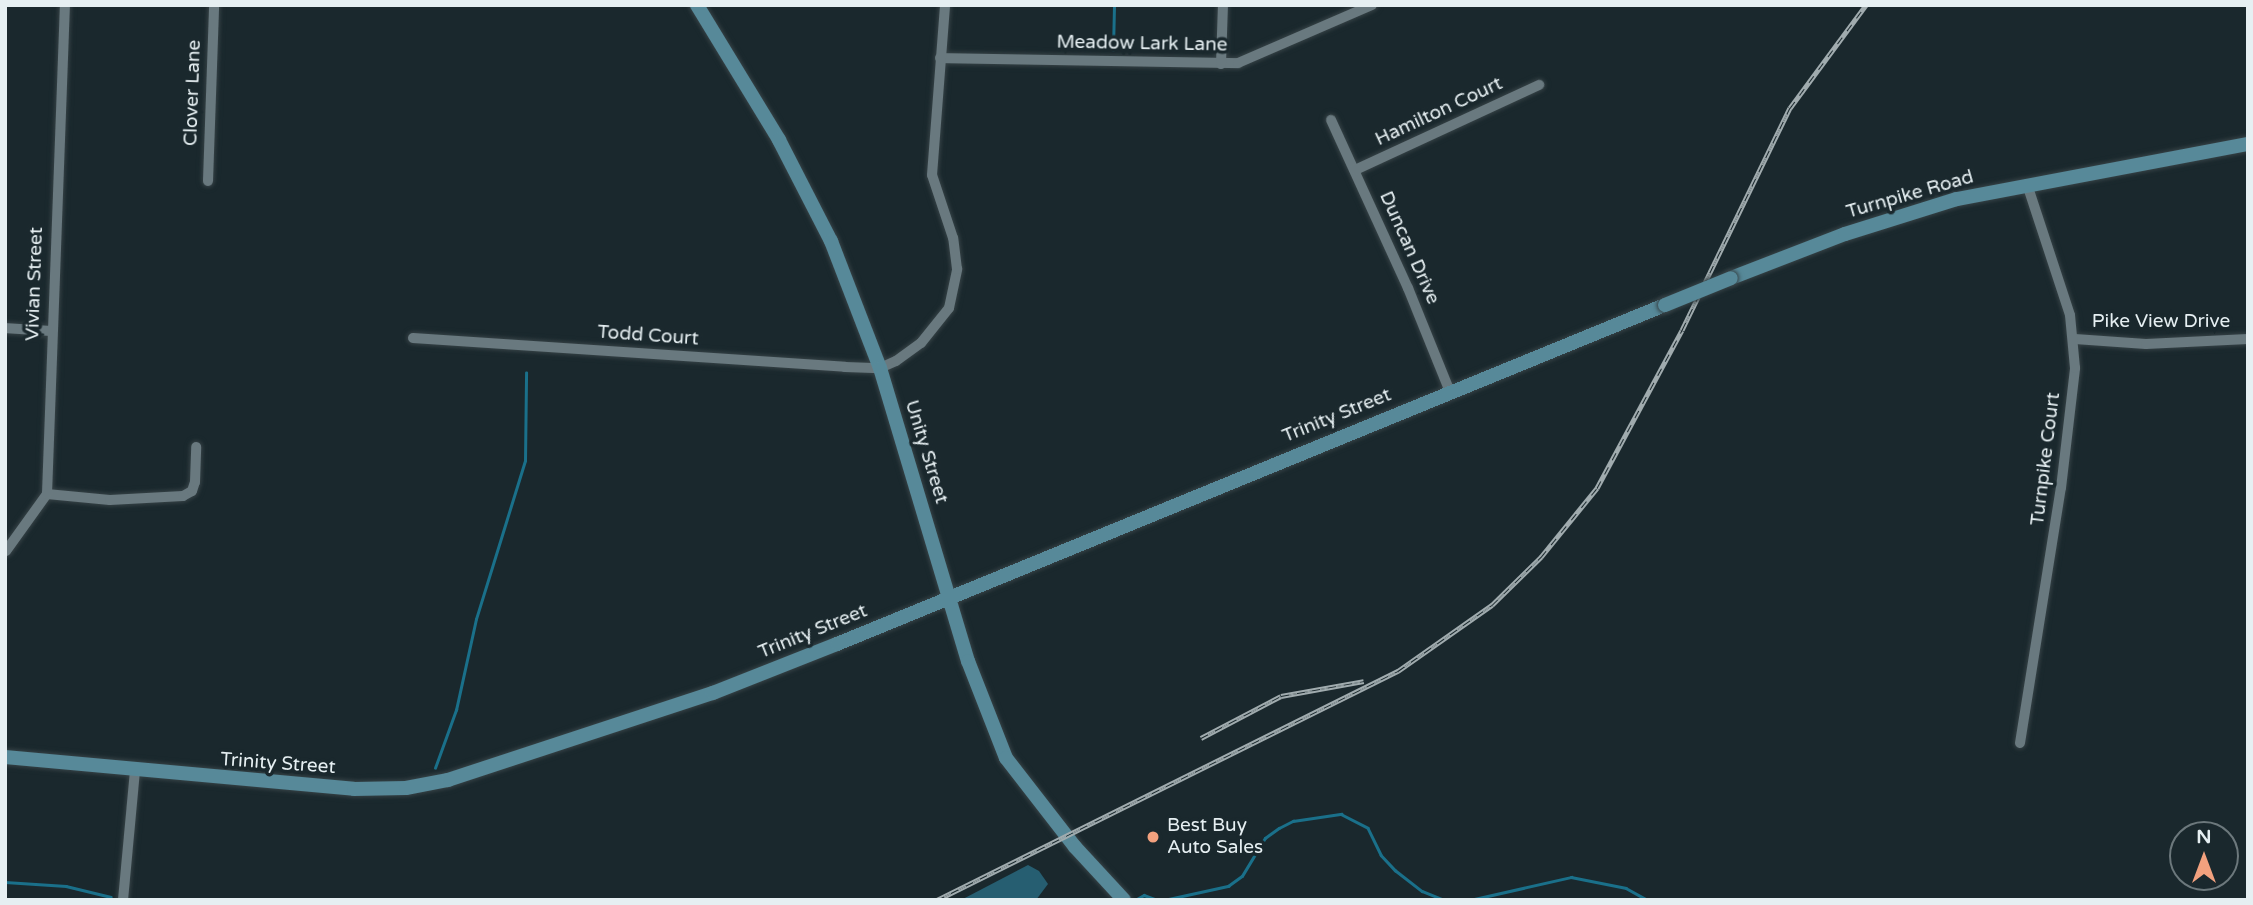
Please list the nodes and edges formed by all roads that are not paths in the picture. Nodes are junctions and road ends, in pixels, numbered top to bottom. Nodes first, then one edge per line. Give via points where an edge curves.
1 (65, 5) edge
2 (214, 5) edge
3 (697, 5) edge
4 (945, 5) edge
5 (1223, 5) edge
6 (1372, 5) edge
7 (940, 58) junction
8 (1221, 64) junction
9 (1539, 85) dead end
10 (1331, 120) dead end
11 (2248, 144) edge
12 (1355, 170) junction
13 (208, 181) dead end
14 (2027, 184) junction
15 (5, 328) edge
16 (50, 331) junction
17 (1597, 333) joint
18 (413, 338) dead end
19 (2075, 339) junction
20 (2248, 339) edge
21 (880, 369) junction
22 (1450, 392) junction
23 (196, 447) dead end
24 (47, 494) junction
25 (6, 551) edge
26 (947, 597) junction
27 (2020, 743) dead end
28 (5, 757) edge
29 (135, 771) junction
30 (123, 900) edge
31 (1124, 900) edge

1 - 16 street, Vivian Street
2 - 13 street, Clover Lane
3 - 21 street, Unity Street via 779,140 831,241
4 - 7 street
5 - 8 street
6 - 8 street, Meadow Lark Lane via 1253,60
7 - 8 street, Meadow Lark Lane
7 - 21 street via 932,175 953,238 954,285 949,308 921,343
9 - 12 street, Hamilton Court
10 - 12 street, Duncan Drive
11 - 14 street, Turnpike Road
12 - 22 street, Duncan Drive
14 - 17 street, Turnpike Road, bridge via 1898,216
14 - 19 street, Turnpike Court
15 - 16 street
16 - 24 street, Vivian Street
17 - 22 street, Trinity Street
18 - 21 street, Todd Court
19 - 20 street, Pike View Drive via 2146,344
19 - 27 street, Turnpike Court via 2061,488
21 - 26 street, Unity Street
22 - 26 street, Trinity Street
23 - 24 street via 195,482 192,491 183,496 110,500
24 - 25 street
26 - 29 street, Trinity Street via 713,693 448,780 370,790
26 - 31 street, Unity Street via 1006,758 1075,847
28 - 29 street, Trinity Street
29 - 30 street

